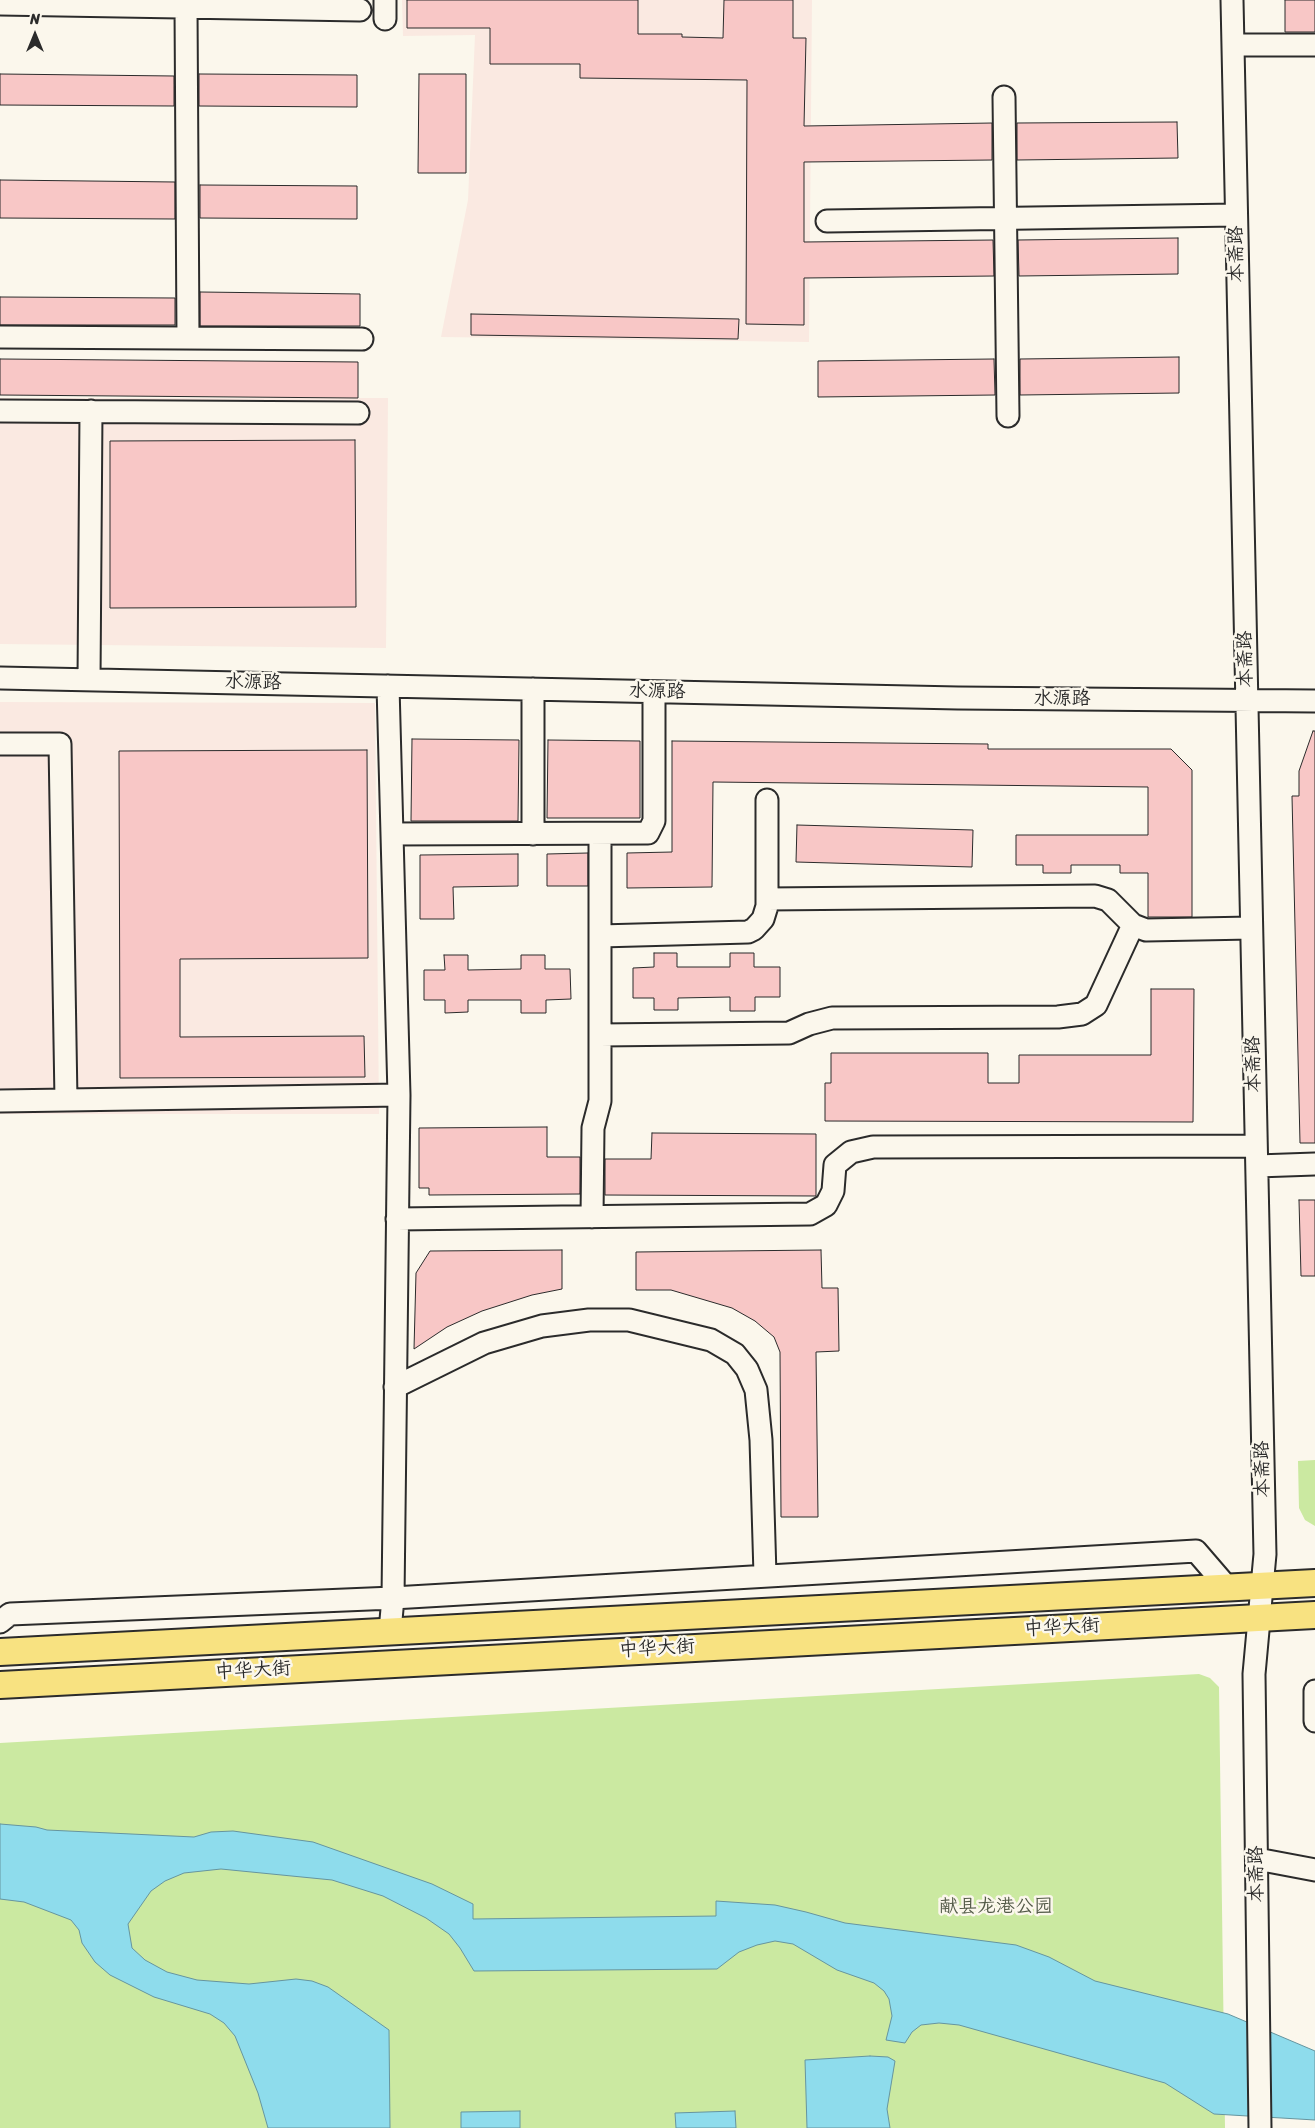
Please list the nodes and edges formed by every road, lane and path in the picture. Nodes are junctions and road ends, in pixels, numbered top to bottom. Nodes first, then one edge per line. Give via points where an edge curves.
1 (1232, 0) edge
2 (0, 4) edge
3 (186, 7) junction
4 (360, 10) dead end
5 (1232, 45) junction
6 (1315, 45) edge
7 (1004, 97) dead end
8 (1236, 215) junction
9 (1006, 218) junction
10 (827, 221) dead end
11 (0, 337) edge
12 (188, 338) junction
13 (362, 339) dead end
14 (0, 411) edge
15 (91, 411) junction
16 (358, 413) dead end
17 (1008, 416) dead end
18 (0, 678) edge
19 (89, 680) junction
20 (388, 686) junction
21 (534, 689) junction
22 (654, 692) junction
23 (1246, 700) junction
24 (1315, 701) edge
25 (0, 744) edge
26 (767, 800) dead end
27 (392, 834) junction
28 (533, 834) junction
29 (600, 834) junction
30 (767, 899) junction
31 (1133, 925) junction
32 (1251, 928) junction
33 (600, 936) junction
34 (600, 1035) junction
35 (399, 1095) junction
36 (66, 1100) junction
37 (0, 1101) edge
38 (1256, 1156) junction
39 (1315, 1164) edge
40 (592, 1217) junction
41 (397, 1219) junction
42 (395, 1388) junction
43 (765, 1575) junction
44 (1315, 1583) edge
45 (1262, 1585) junction
46 (1227, 1587) junction
47 (392, 1598) junction
48 (1315, 1615) edge
49 (1259, 1618) junction
50 (0, 1622) edge
51 (390, 1631) junction
52 (0, 1652) edge
53 (0, 1685) edge
54 (1315, 1691) edge
55 (1315, 1721) edge
56 (1257, 1859) junction
57 (1315, 1870) edge
58 (1260, 2128) edge

1 - 5 street, 本斋路
2 - 3 street
3 - 4 street
3 - 12 street
5 - 6 street
5 - 8 street, 本斋路
7 - 9 street
8 - 9 street
8 - 23 street, 本斋路
9 - 10 street
9 - 17 street
11 - 12 street
12 - 13 street
14 - 15 street
15 - 16 street
15 - 19 street
18 - 19 street, 水源路
19 - 20 street, 水源路
20 - 21 street, 水源路
20 - 27 street
21 - 22 street, 水源路
21 - 28 street
22 - 23 street, 水源路
22 - 29 street via 654,821 648,834
23 - 24 street, 水源路
23 - 32 street, 本斋路
25 - 36 street via 60,744
26 - 30 street
27 - 28 street
27 - 35 street
28 - 29 street
29 - 33 street
30 - 31 street via 1096,896 1108,900
30 - 33 street via 763,920 748,932
31 - 32 street via 1157,931
31 - 34 street via 1096,1005 1082,1014 1058,1017 832,1018 789,1033
32 - 38 street, 本斋路
33 - 34 street
34 - 40 street via 600,1101 593,1128
35 - 36 street
35 - 41 street
36 - 37 street
38 - 39 street
38 - 40 street via 874,1147 851,1152 835,1165 834,1191 826,1205 810,1214
38 - 45 street, 本斋路 via 1265,1544
40 - 41 street
41 - 42 street
42 - 43 street via 484,1343 542,1326 589,1320 629,1320 711,1340 735,1354 747,1369 756,1390 761,1440
42 - 47 street
43 - 46 street via 1196,1551
43 - 47 street
44 - 45 main road, 中华大街
45 - 46 main road, 中华大街
45 - 49 street, 本斋路
46 - 51 main road, 中华大街
47 - 50 street via 10,1614
47 - 51 street
48 - 49 main road, 中华大街
49 - 53 main road, 中华大街
49 - 56 street, 本斋路 via 1254,1674
51 - 52 main road, 中华大街
54 - 55 street
56 - 57 street
56 - 58 street, 本斋路

